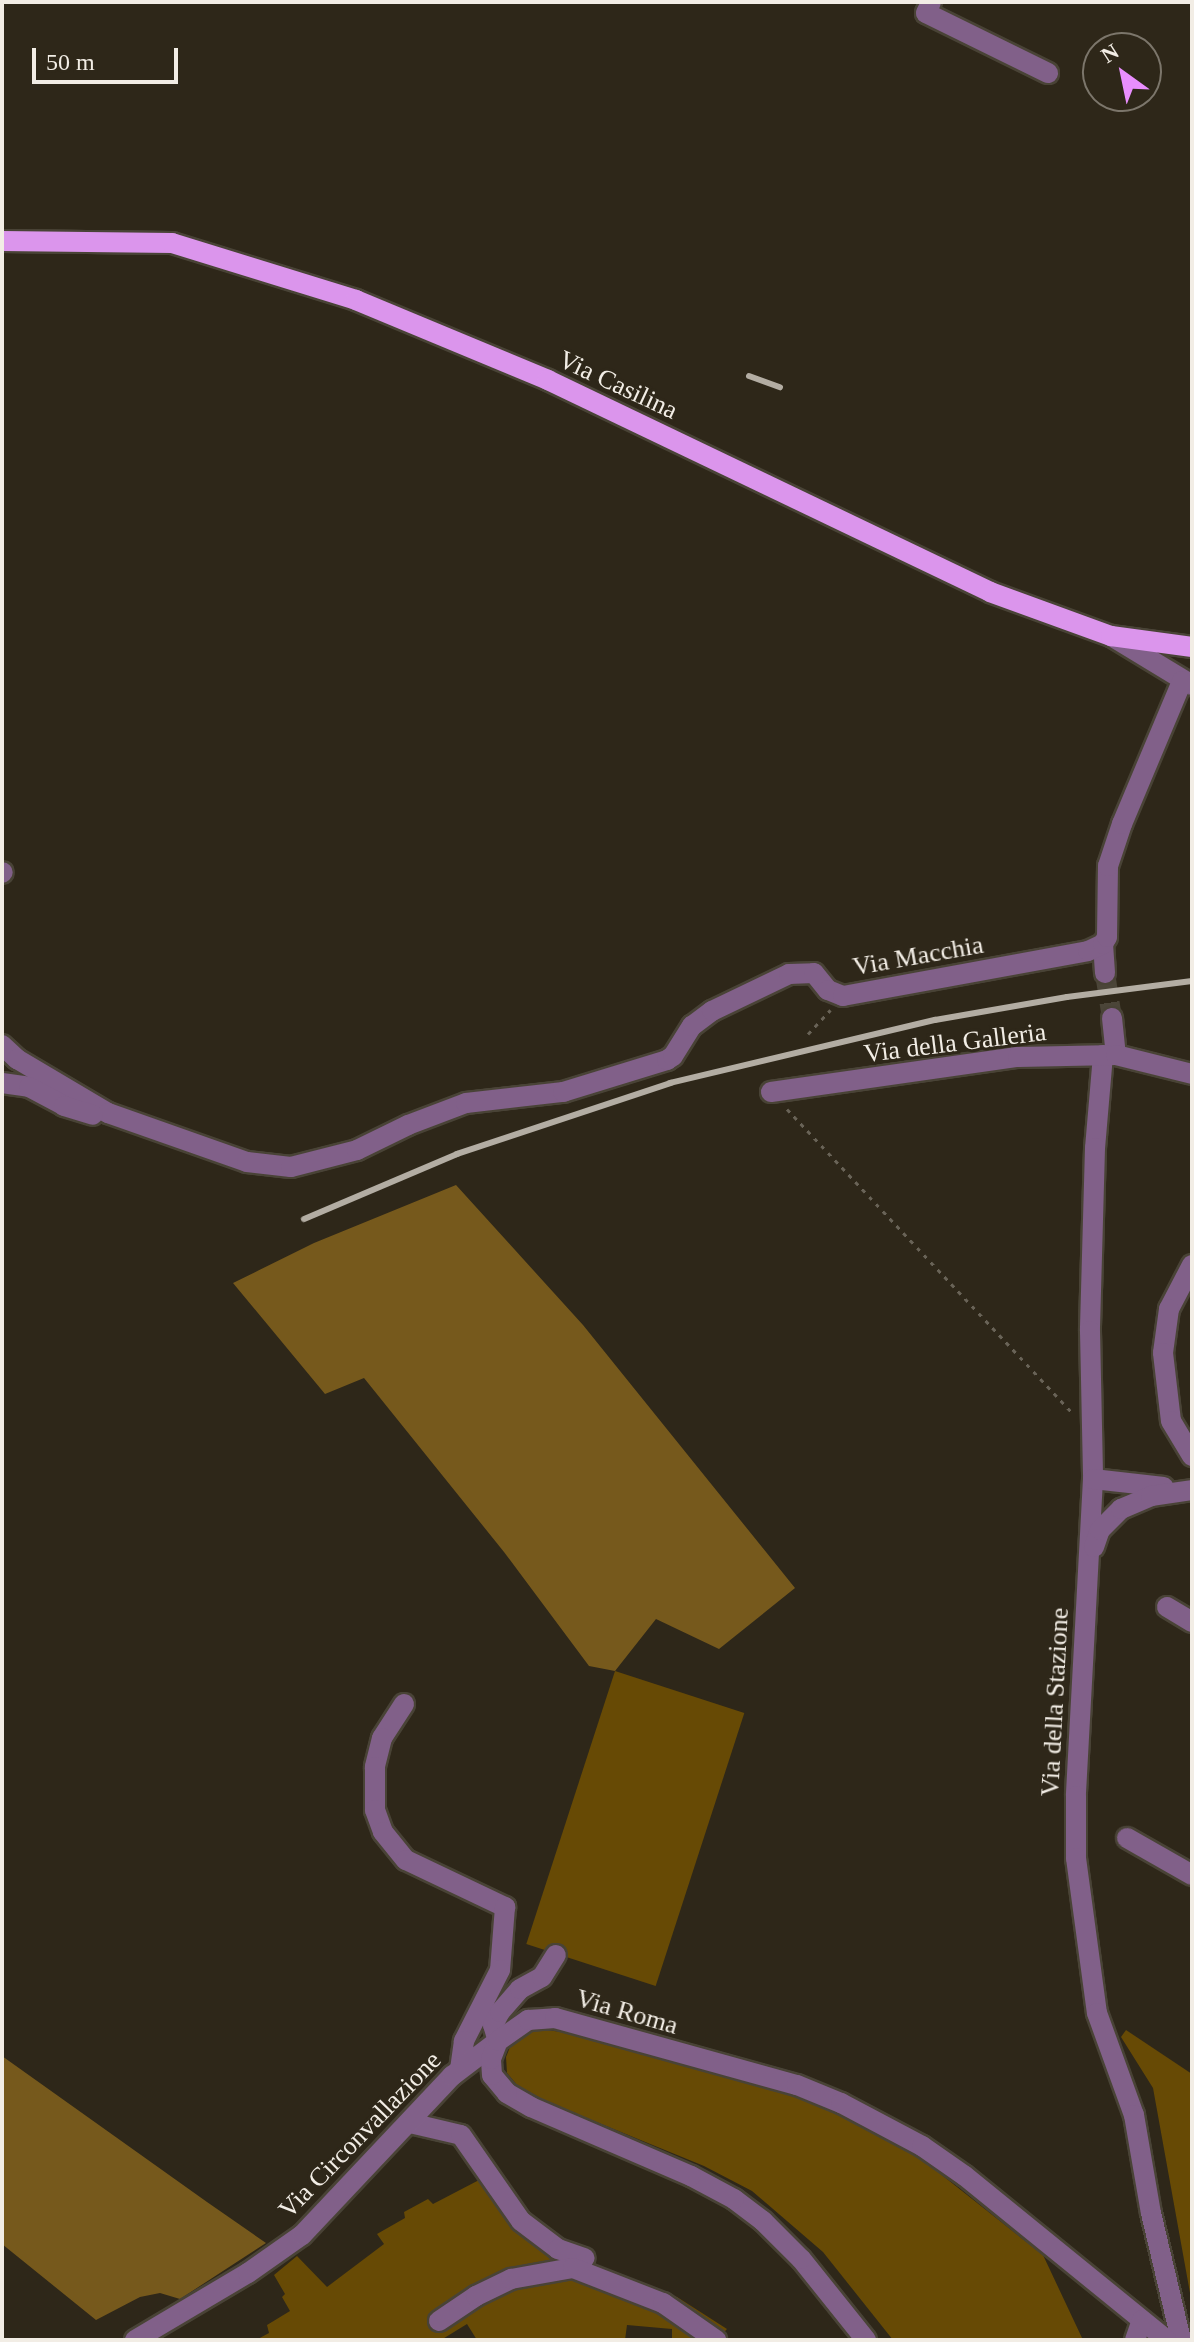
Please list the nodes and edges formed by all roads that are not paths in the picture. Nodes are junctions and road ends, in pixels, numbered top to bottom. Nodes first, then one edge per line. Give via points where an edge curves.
1 (931, 2) edge
2 (1048, 73) dead end
3 (2, 241) edge
4 (1111, 636) junction
5 (1192, 647) edge
6 (1187, 683) edge
7 (1103, 944) junction
8 (1105, 973) tunnel mouth
9 (1112, 1018) tunnel mouth
10 (2, 1045) edge
11 (1109, 1055) junction
12 (1192, 1074) edge
13 (2, 1083) edge
14 (771, 1092) road end
15 (108, 1113) junction
16 (1192, 1265) edge
17 (1192, 1456) edge
18 (1093, 1479) junction
19 (1190, 1490) edge
20 (1090, 1567) junction
21 (1167, 1607) dead end
22 (1192, 1622) edge
23 (404, 1704) dead end
24 (1127, 1838) dead end
25 (1192, 1875) edge
26 (556, 1955) dead end
27 (498, 2041) junction
28 (460, 2069) junction
29 (410, 2123) junction
30 (584, 2258) dead end
31 (1142, 2320) junction
32 (439, 2321) dead end
33 (135, 2340) edge
34 (716, 2340) edge
35 (866, 2340) edge
36 (1135, 2340) edge
37 (1167, 2340) edge
38 (1181, 2340) edge

1 - 2 street via 926,13
3 - 4 main road, Via Casilina via 172,243 356,300 548,380 990,592
4 - 5 main road, Via Casilina
4 - 6 street
6 - 7 street via 1108,866
7 - 8 street
7 - 15 street, Via Macchia via 843,996 828,990 814,973 789,974 712,1011 692,1026 667,1060 563,1092 466,1103 357,1150 291,1167 247,1162
9 - 11 street, Via della Stazione
10 - 15 street
11 - 12 street, Via della Galleria
11 - 14 street, Via della Galleria via 1018,1057
11 - 18 street, Via della Stazione via 1095,1148
13 - 15 street via 29,1087 95,1116
16 - 17 street via 1169,1309 1163,1353 1171,1421
18 - 19 street
18 - 20 street, Via della Stazione
19 - 20 street via 1138,1500 1110,1517 1095,1543
20 - 38 street, Via della Stazione via 1076,1858 1097,2013 1134,2115
21 - 22 street
23 - 28 street via 382,1738 375,1767 375,1810 383,1832 406,1860 505,1907 500,1970 464,2041
24 - 25 street
26 - 27 street via 542,1977 520,1989 500,2012 493,2025
27 - 28 street, Via Circonvallazione
27 - 31 street, Via Roma via 528,2020 555,2018 797,2085 841,2103 922,2146 965,2176
27 - 35 street via 492,2075 507,2093 734,2199 801,2259
28 - 29 street, Via Circonvallazione
29 - 30 street via 461,2135 521,2221 558,2249
29 - 33 street, Via Circonvallazione via 293,2242
31 - 36 street
31 - 37 street, Via Roma
32 - 34 street via 511,2279 573,2268 663,2303

